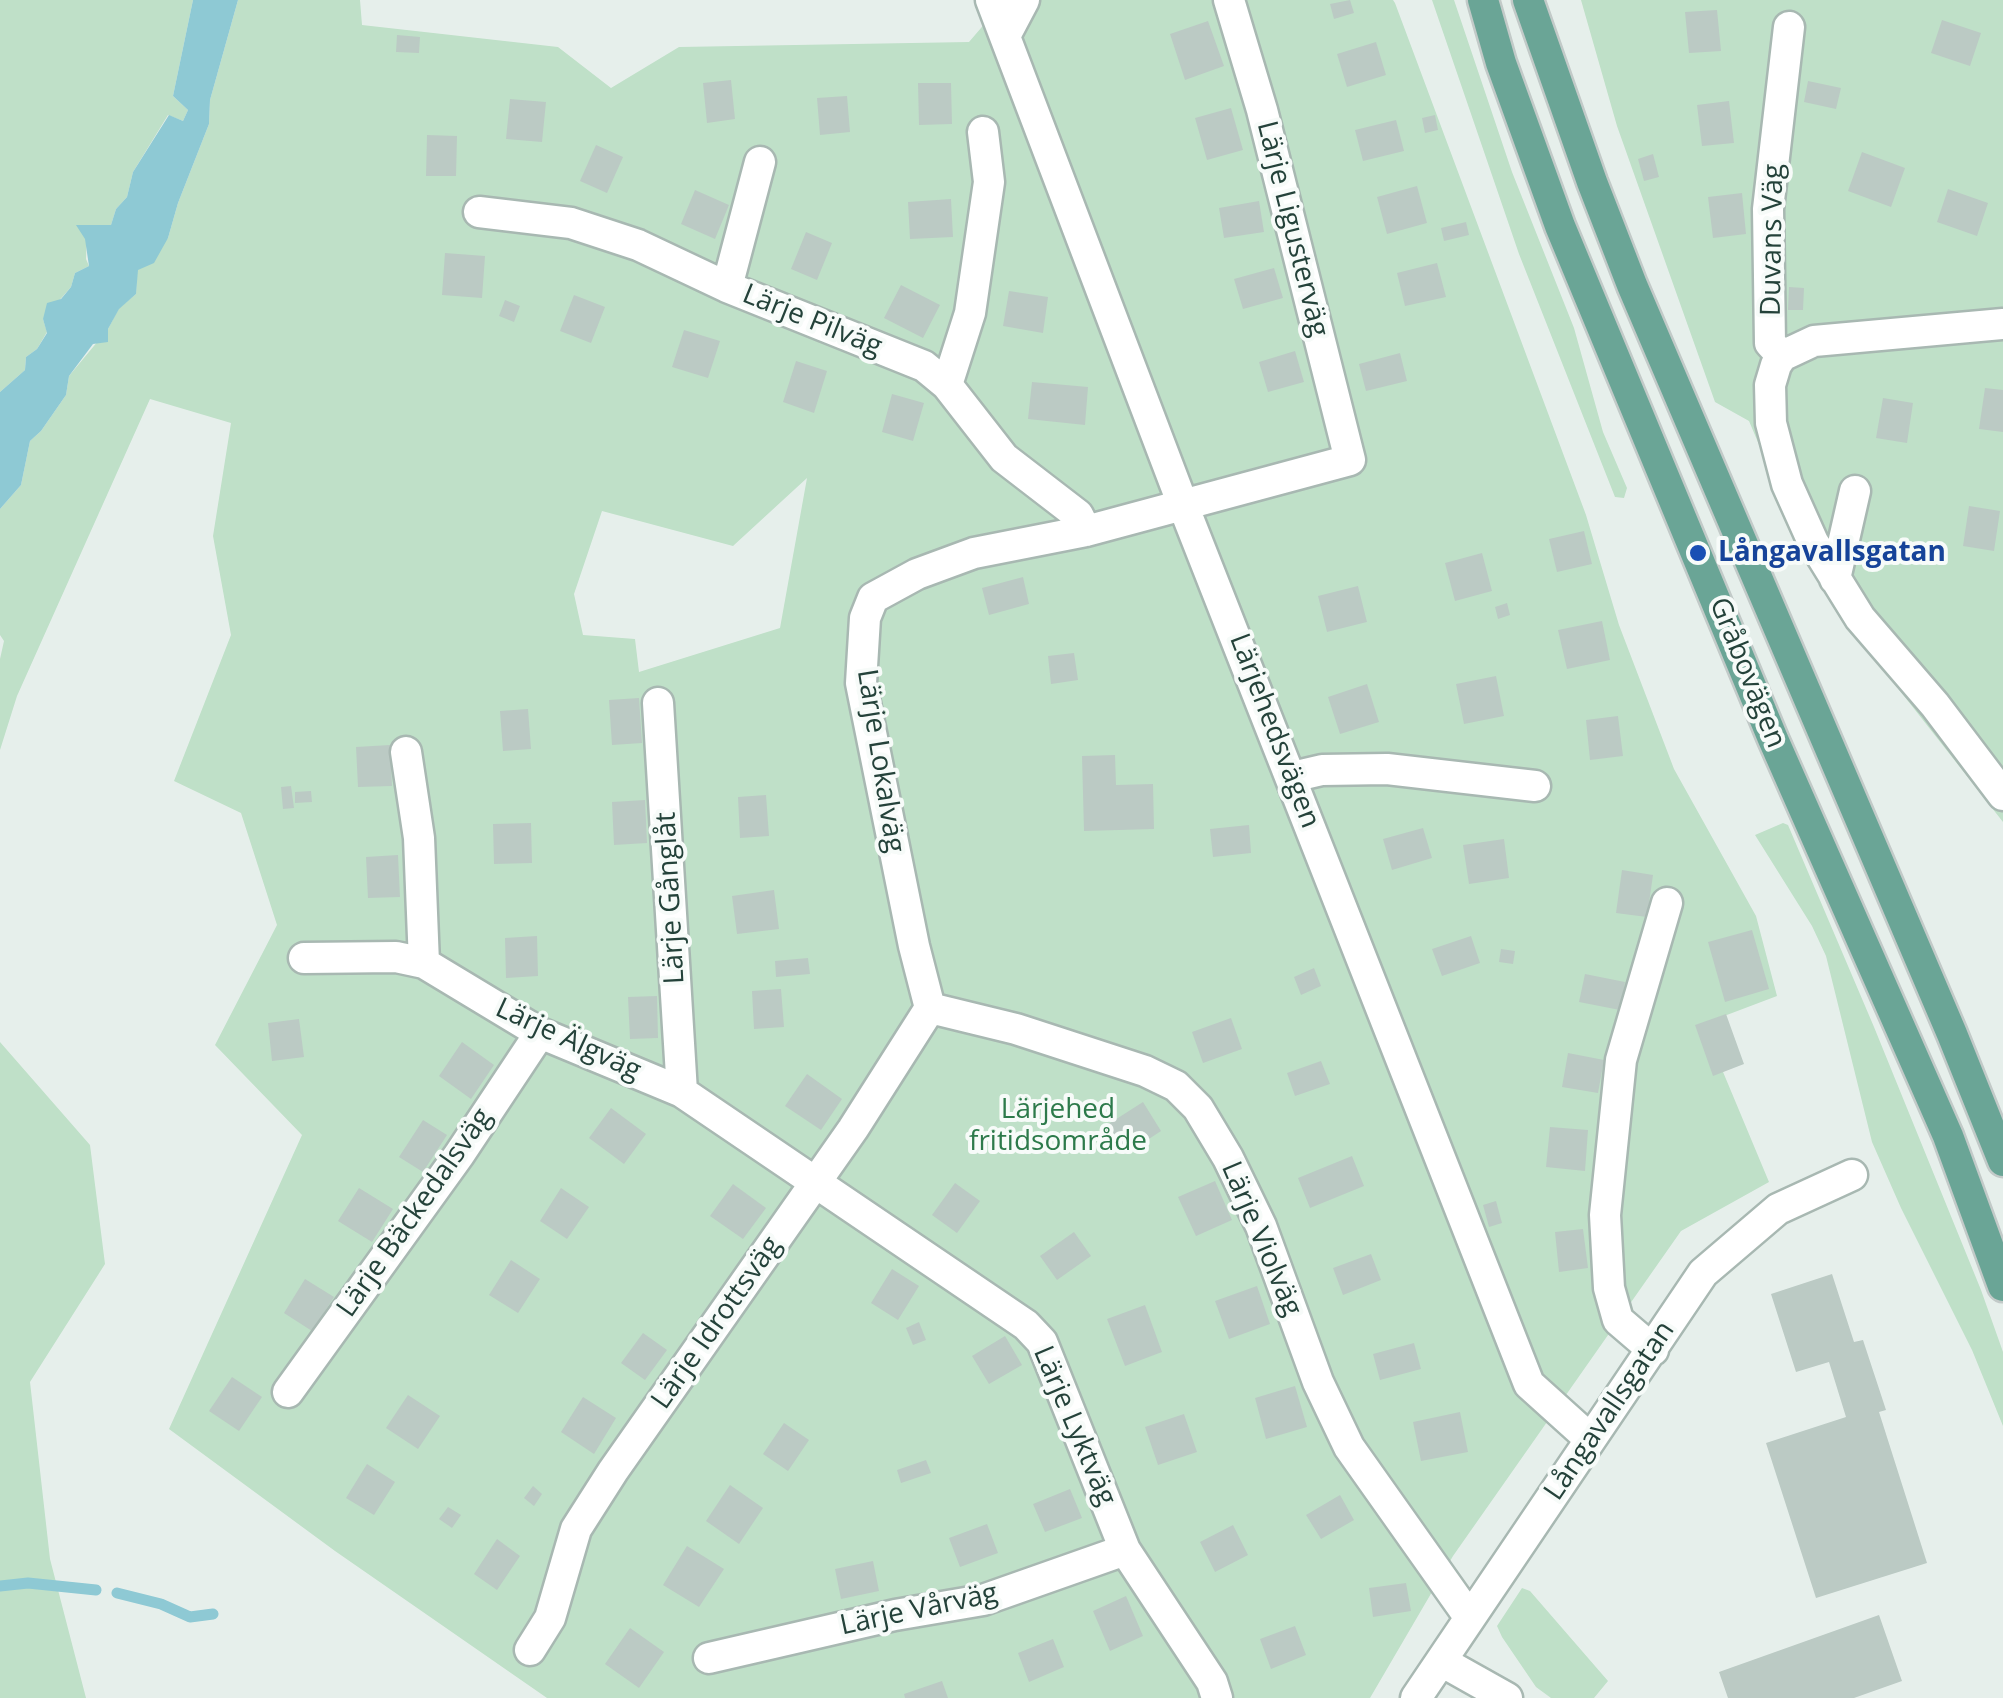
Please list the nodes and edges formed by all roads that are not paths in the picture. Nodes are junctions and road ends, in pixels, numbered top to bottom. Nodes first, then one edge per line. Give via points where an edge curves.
1 (991, 0) edge
2 (1024, 0) edge
3 (1229, 0) edge
4 (1483, 0) edge
5 (1528, 0) edge
6 (1790, 27) dead end
7 (1005, 36) junction
8 (983, 132) dead end
9 (760, 162) dead end
10 (479, 212) dead end
11 (726, 287) junction
12 (2003, 324) edge
13 (1782, 356) junction
14 (948, 385) junction
15 (1350, 460) joint
16 (1855, 491) dead end
17 (1183, 505) junction
18 (1086, 531) junction
19 (1836, 579) junction
20 (658, 703) dead end
21 (406, 752) dead end
22 (1292, 777) junction
23 (1535, 786) dead end
24 (2003, 796) edge
25 (1667, 902) dead end
26 (304, 958) dead end
27 (424, 963) junction
28 (930, 1008) junction
29 (540, 1033) junction
30 (682, 1092) junction
31 (2003, 1162) edge
32 (1852, 1174) dead end
33 (814, 1182) junction
34 (2003, 1286) edge
35 (1652, 1350) junction
36 (288, 1392) dead end
37 (1590, 1439) junction
38 (1125, 1550) junction
39 (1470, 1618) junction
40 (530, 1650) dead end
41 (709, 1658) dead end
42 (1441, 1661) junction
43 (1217, 1698) edge
44 (1416, 1698) edge
45 (1508, 1698) edge

1 - 7 street, Lärjehedsvägen
2 - 7 street
3 - 15 street, Lärje Ligusterväg
4 - 34 main road, Gråbovägen via 1560,226 1948,1136
5 - 31 main road, Gråbovägen via 1632,285
6 - 13 street, Duvans Väg via 1768,209 1770,343
7 - 17 street, Lärjehedsvägen
8 - 14 street via 989,182 970,313
9 - 11 street
10 - 11 street, Lärje Pilväg via 571,223 638,245
11 - 14 street, Lärje Pilväg via 924,366
12 - 13 street via 1814,341
13 - 19 street, Duvans Väg via 1770,385 1771,423 1788,484
14 - 18 street, Lärje Pilväg via 1004,458 1078,514
15 - 17 street, Lärje Lokalväg
16 - 19 street
17 - 18 street, Lärje Lokalväg
17 - 22 street, Lärjehedsvägen
18 - 28 street, Lärje Lokalväg via 974,552 917,574 873,598 865,618 862,683
19 - 24 street, Duvans Väg
20 - 30 street, Lärje Gånglåt
21 - 27 street via 419,838
22 - 23 street via 1387,770
22 - 37 street, Lärjehedsvägen via 1529,1384
25 - 35 street via 1621,1060 1605,1215 1608,1288 1618,1320
26 - 27 street, Lärje Älgväg via 381,956
27 - 29 street, Lärje Älgväg
28 - 33 street, Lärje Idrottsväg
28 - 39 street, Lärje Violväg via 1145,1071 1176,1086 1198,1108 1261,1226 1349,1447
29 - 30 street, Lärje Älgväg
29 - 36 street, Lärje Bäckedalsväg
30 - 33 street, Lärje Älgväg
32 - 35 street, Långavallsgatan via 1778,1208 1703,1273
33 - 38 street, Lärje Lyktväg via 989,1298 1042,1342
33 - 40 street, Lärje Idrottsväg via 576,1529 550,1618
35 - 37 street, Långavallsgatan
37 - 39 street, Långavallsgatan
38 - 41 street, Lärje Vårväg via 984,1600
38 - 43 street, Lärje Lyktväg
39 - 42 street, Långavallsgatan
42 - 44 street, Långavallsgatan
42 - 45 street

